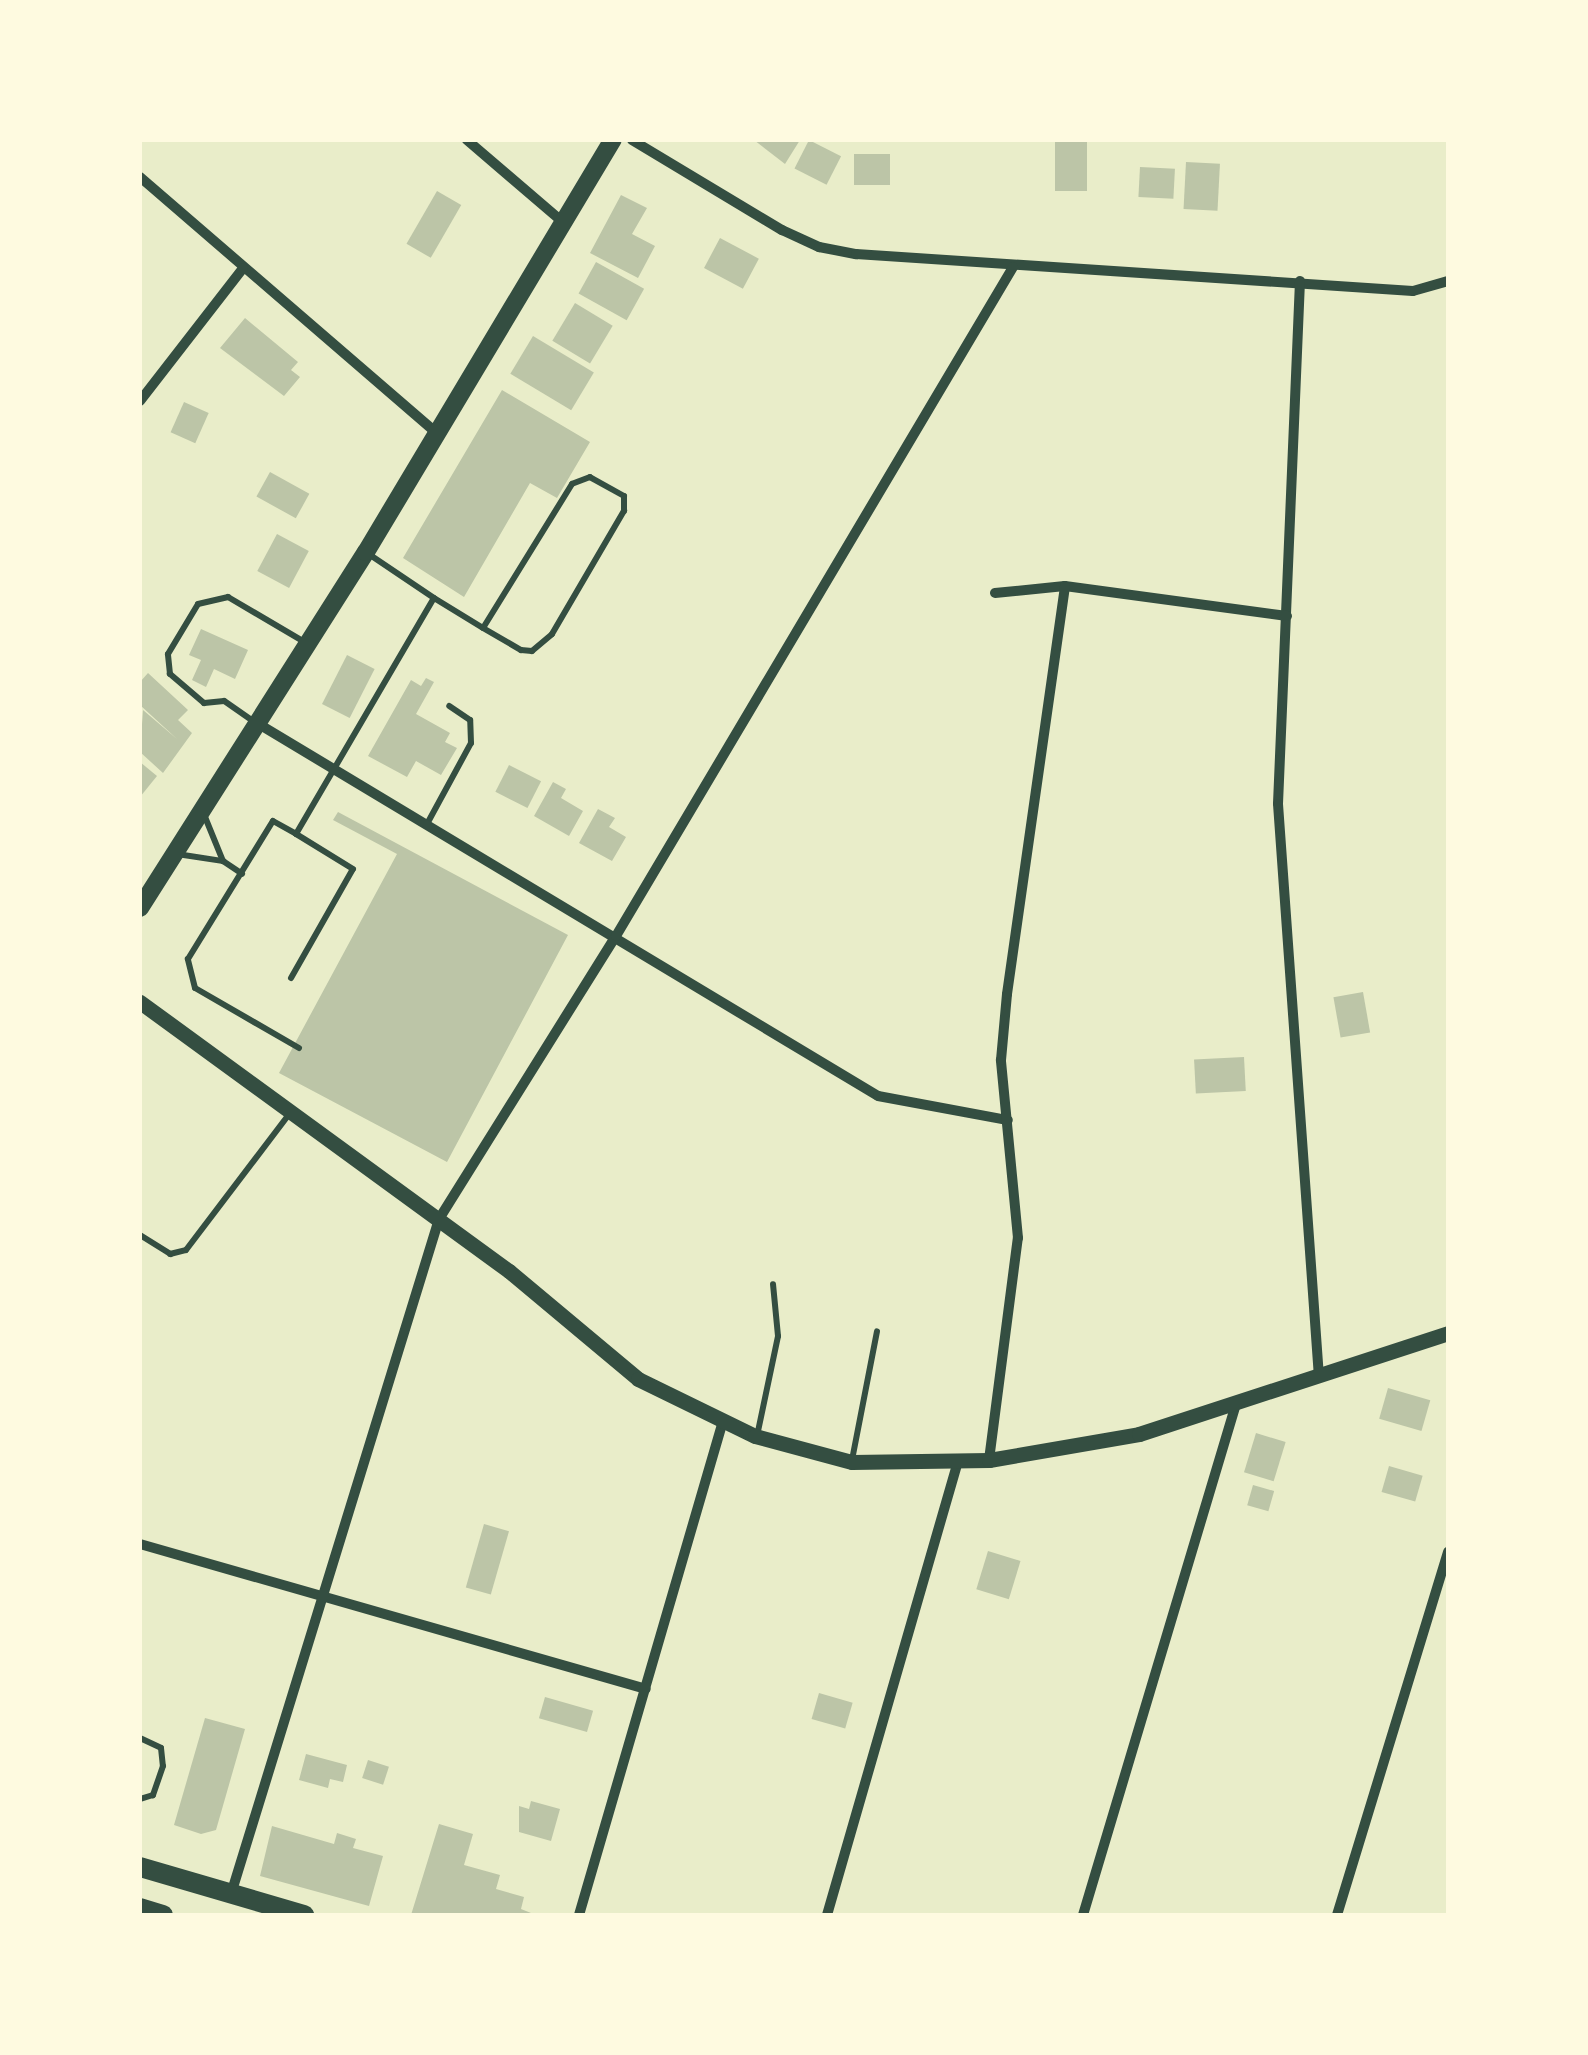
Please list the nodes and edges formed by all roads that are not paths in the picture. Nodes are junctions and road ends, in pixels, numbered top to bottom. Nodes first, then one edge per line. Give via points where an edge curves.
1 (468, 140) edge
2 (612, 140) edge
3 (632, 140) edge
4 (140, 177) edge
5 (564, 224) junction
6 (1013, 267) junction
7 (244, 268) junction
8 (1448, 281) edge
9 (1300, 282) junction
10 (140, 401) edge
11 (437, 434) junction
12 (366, 552) junction
13 (1064, 586) junction
14 (995, 594) dead end
15 (434, 598) junction
16 (1287, 616) junction
17 (482, 628) junction
18 (308, 644) junction
19 (449, 706) dead end
20 (257, 723) junction
21 (331, 767) junction
22 (203, 810) junction
23 (427, 824) junction
24 (296, 834) junction
25 (176, 854) junction
26 (223, 861) junction
27 (242, 874) junction
28 (143, 896) edge
29 (616, 936) junction
30 (290, 978) dead end
31 (140, 1002) edge
32 (299, 1048) dead end
33 (294, 1108) junction
34 (1008, 1120) junction
35 (438, 1223) junction
36 (140, 1235) edge
37 (773, 1284) dead end
38 (877, 1331) dead end
39 (1448, 1334) edge
40 (1319, 1378) junction
41 (1236, 1404) junction
42 (723, 1420) junction
43 (757, 1437) junction
44 (988, 1460) junction
45 (852, 1462) junction
46 (958, 1462) junction
47 (140, 1544) edge
48 (1448, 1552) edge
49 (1446, 1568) edge
50 (321, 1595) junction
51 (646, 1689) junction
52 (140, 1738) edge
53 (140, 1799) edge
54 (140, 1867) edge
55 (231, 1894) junction
56 (140, 1908) edge
57 (164, 1915) edge
58 (304, 1915) edge
59 (578, 1915) edge
60 (827, 1915) edge
61 (1082, 1915) edge
62 (1337, 1915) edge

1 - 5 street
2 - 5 main road
3 - 6 street via 818,247
4 - 7 street
5 - 11 main road
6 - 9 street
6 - 29 street
7 - 10 street
7 - 11 street
8 - 9 street via 1413,291
9 - 16 street
11 - 12 main road
12 - 15 lane
12 - 18 main road
13 - 14 street
13 - 16 street
13 - 34 street via 1006,994 1001,1060
15 - 17 lane
15 - 21 lane
16 - 40 street via 1278,804
17 - 17 lane via 521,650 540,646 624,511 624,496 590,477 572,484
18 - 20 main road
18 - 20 lane via 228,597 198,604 168,654 170,674 204,702 224,701
19 - 23 lane via 470,720 471,743
20 - 21 street
20 - 22 main road
21 - 23 street
21 - 24 lane
22 - 25 main road
22 - 26 lane
23 - 29 street
24 - 27 lane via 273,821
24 - 30 lane via 354,868
25 - 26 lane
25 - 28 main road
26 - 27 lane
27 - 32 lane via 192,950 188,974 195,988
29 - 34 street via 878,1096
29 - 35 street
31 - 33 street
33 - 35 street
33 - 36 lane via 186,1250 170,1254
34 - 44 street via 1016,1271
35 - 42 street via 509,1271 638,1379
35 - 50 street
37 - 43 lane via 778,1336
38 - 45 lane
39 - 40 street
40 - 41 street
41 - 44 street via 1139,1434
41 - 61 street
42 - 43 street
42 - 51 street
43 - 45 street
44 - 46 street
45 - 46 street
46 - 60 street
47 - 50 street
48 - 49 street
49 - 62 street
50 - 51 street
50 - 55 street
51 - 59 street
52 - 53 lane via 161,1748 162,1766 153,1795
54 - 55 main road
55 - 58 main road
56 - 57 main road

